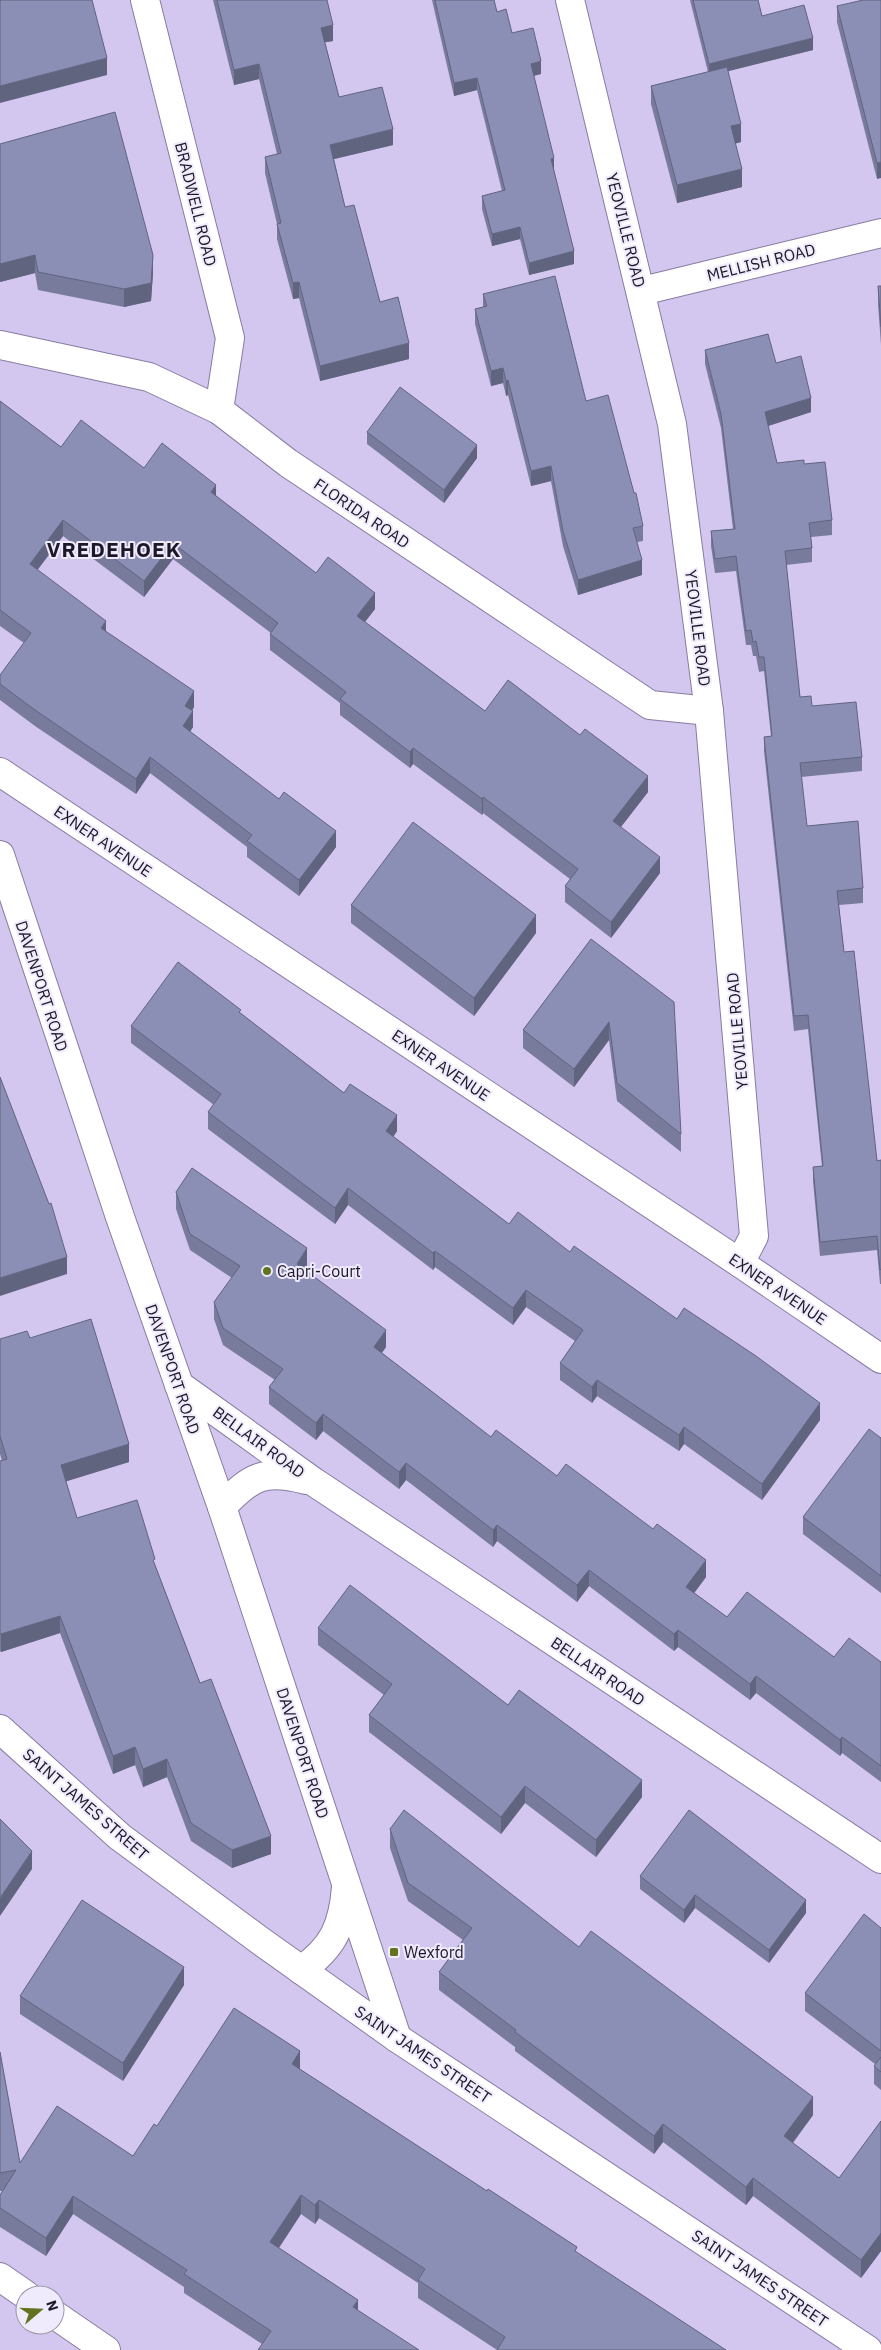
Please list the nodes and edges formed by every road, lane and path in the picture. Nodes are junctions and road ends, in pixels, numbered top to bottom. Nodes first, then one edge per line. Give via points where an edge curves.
1 (145, 0) edge
2 (570, 0) edge
3 (881, 233) edge
4 (642, 292) junction
5 (0, 345) edge
6 (219, 410) junction
7 (709, 712) junction
8 (0, 772) edge
9 (0, 855) edge
10 (740, 1263) junction
11 (881, 1359) edge
12 (179, 1385) junction
13 (314, 1482) junction
14 (222, 1507) junction
15 (0, 1729) edge
16 (881, 1859) edge
17 (346, 1883) junction
18 (301, 1970) junction
19 (397, 2038) junction
20 (0, 2277) edge
21 (15, 2287) edge
22 (65, 2322) edge
23 (106, 2350) edge
24 (868, 2350) edge

1 - 6 street, BRADWELL ROAD via 230,338
2 - 4 street, YEOVILLE ROAD
3 - 4 street, MELLISH ROAD
4 - 7 street, YEOVILLE ROAD via 672,424
5 - 6 street, FLORIDA ROAD via 149,377
6 - 7 street, FLORIDA ROAD via 288,463 650,705
7 - 10 street, YEOVILLE ROAD via 754,1236
8 - 10 street, EXNER AVENUE
9 - 12 street, DAVENPORT ROAD
10 - 11 street, EXNER AVENUE
12 - 13 street, BELLAIR ROAD
12 - 14 street, DAVENPORT ROAD
13 - 14 street, BELLAIR ROAD via 281,1474 262,1476 249,1481
13 - 16 street, BELLAIR ROAD
14 - 17 street, DAVENPORT ROAD
15 - 18 street, SAINT JAMES STREET via 120,1837
17 - 18 street, DAVENPORT ROAD via 344,1908 335,1935 323,1953
17 - 19 street, DAVENPORT ROAD
18 - 19 street, SAINT JAMES STREET
19 - 24 street, SAINT JAMES STREET
20 - 21 street
22 - 23 street

